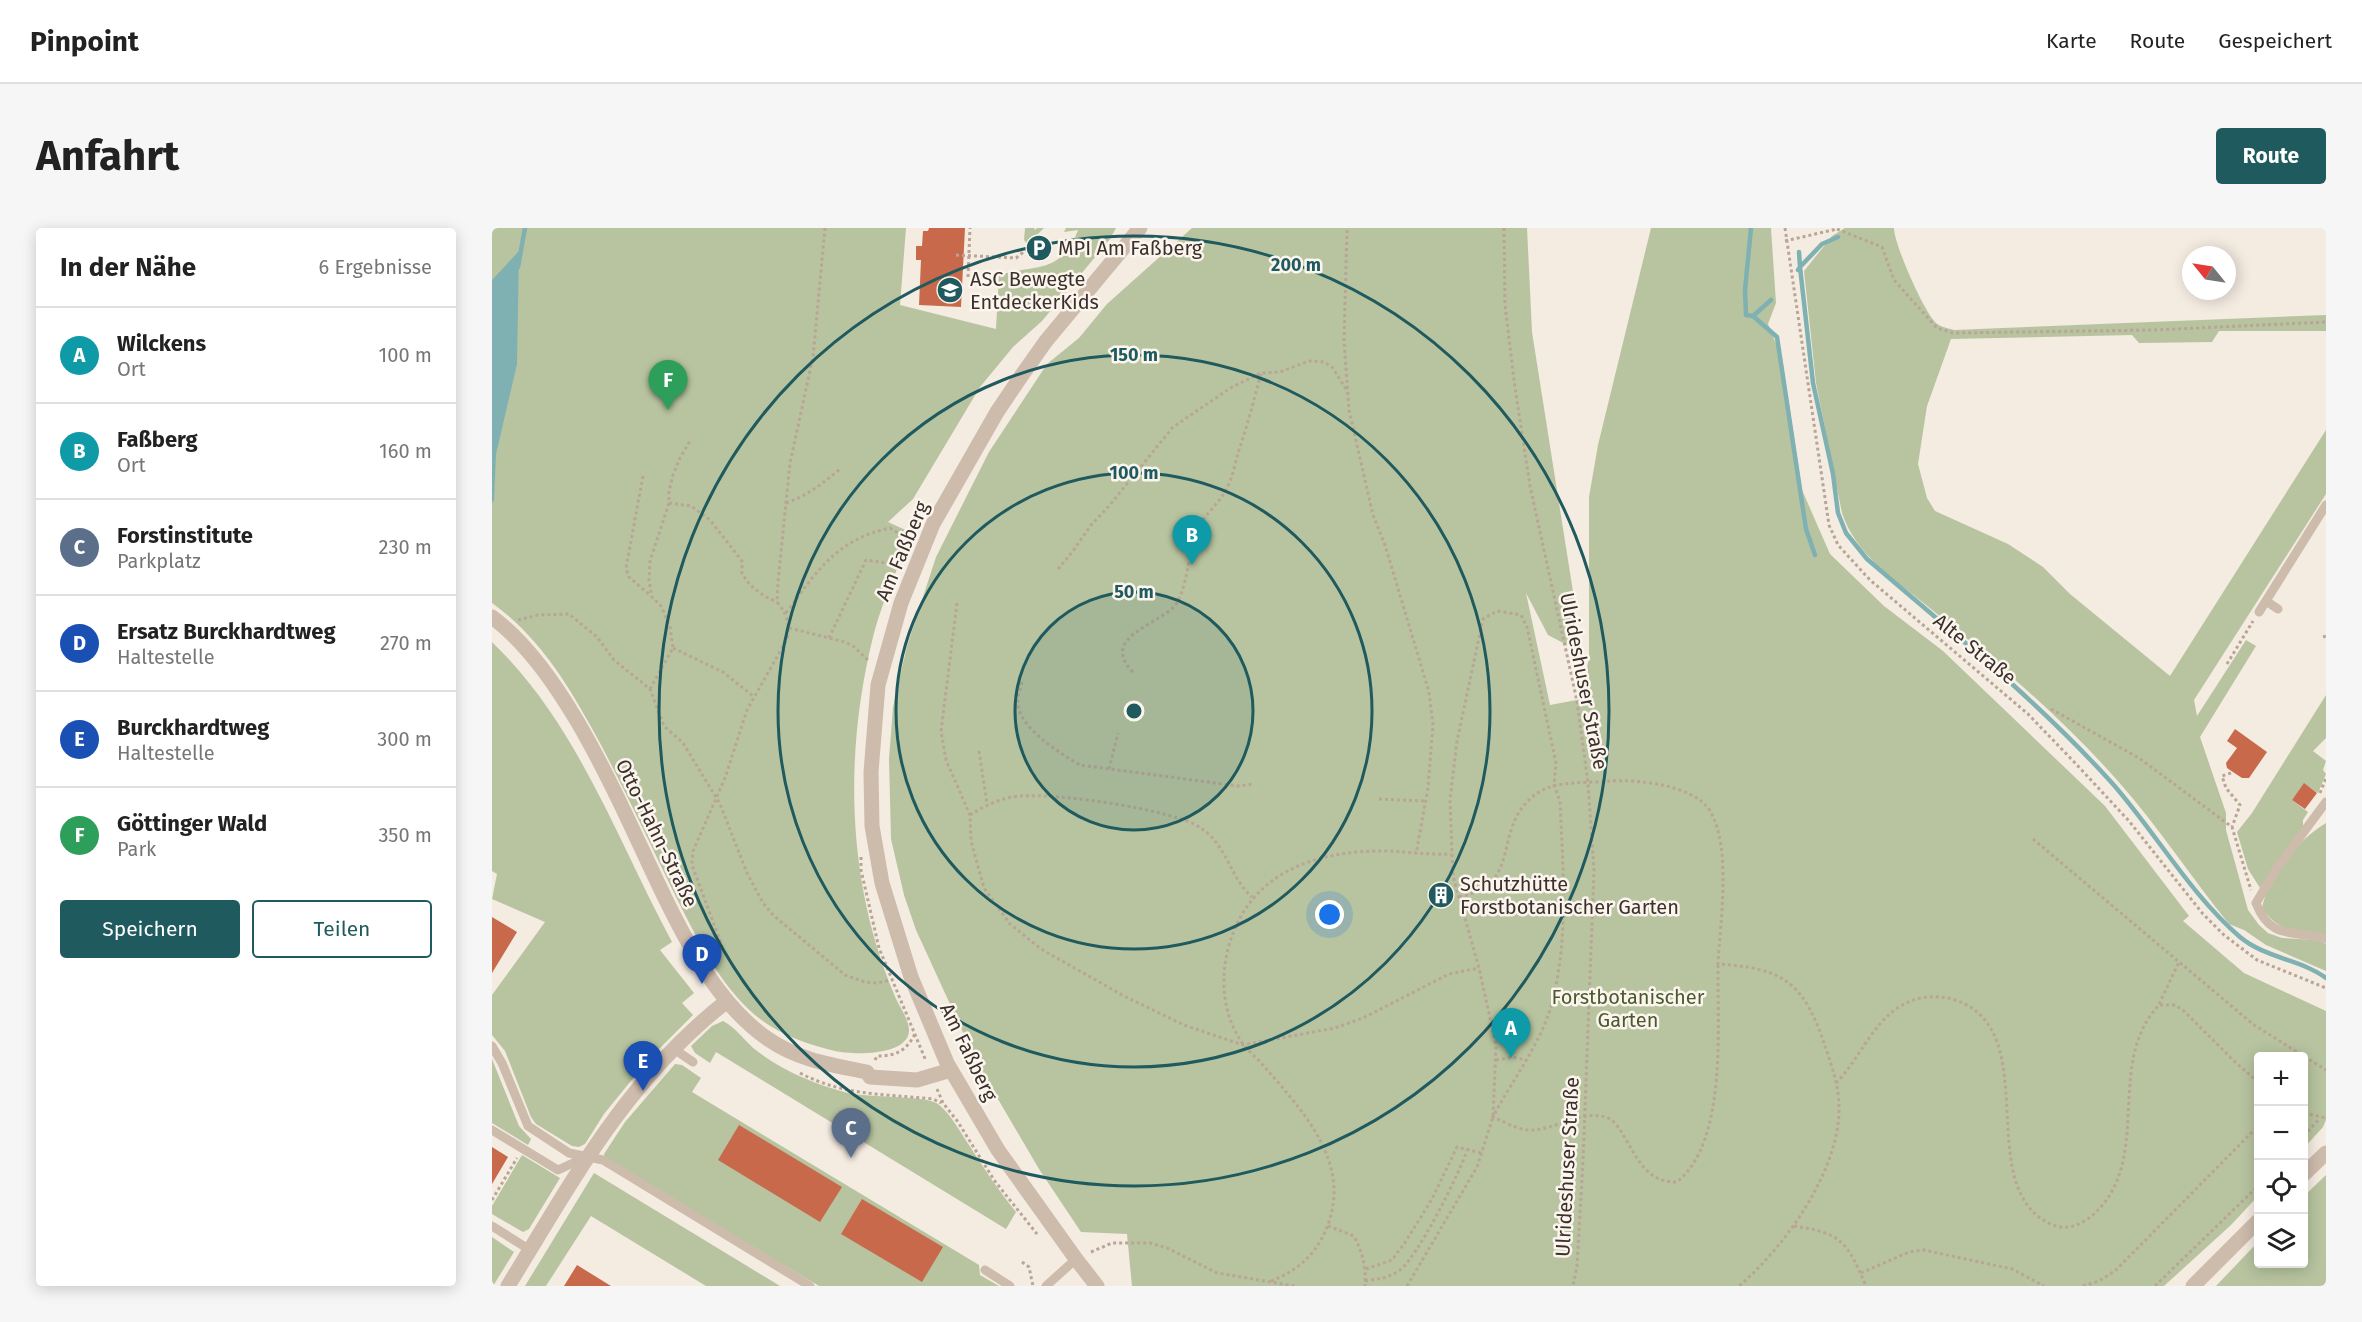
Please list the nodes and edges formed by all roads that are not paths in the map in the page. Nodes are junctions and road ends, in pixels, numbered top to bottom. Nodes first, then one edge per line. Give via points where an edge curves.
1 (1140, 228) edge
2 (2326, 505) edge
3 (2266, 601) junction
4 (2278, 609) dead end
5 (2259, 612) road end
6 (497, 621) edge
7 (2326, 802) edge
8 (2326, 939) edge
9 (727, 1001) junction
10 (492, 1046) edge
11 (674, 1049) junction
12 (693, 1062) dead end
13 (954, 1064) junction
14 (492, 1130) edge
15 (2326, 1153) edge
16 (586, 1157) junction
17 (2308, 1170) edge
18 (492, 1226) edge
19 (2254, 1226) edge
20 (530, 1250) junction
21 (1076, 1259) junction
22 (985, 1270) dead end
23 (508, 1286) edge
24 (810, 1286) edge
25 (1010, 1286) edge
26 (1046, 1286) edge
27 (1097, 1286) edge
28 (2193, 1286) edge

1 - 13 street, Am Faßberg via 1046,341 997,412 933,524 901,603 878,685 871,772 872,826 882,883 903,947 919,975
2 - 3 lane
3 - 4 lane
3 - 5 lane
6 - 9 street, Otto-Hahn-Straße via 550,680 584,735 682,932
7 - 8 lane via 2256,903 2267,922 2282,932
9 - 11 street
9 - 13 street, Otto-Hahn-Straße via 769,1040 809,1060 867,1072 916,1071
10 - 16 lane via 528,1126 569,1153
11 - 12 lane
11 - 16 street via 620,1110
13 - 21 street, Am Faßberg via 1013,1168
14 - 16 lane via 558,1170
15 - 17 street
16 - 20 street
16 - 24 lane via 603,1160
18 - 20 lane
19 - 28 street
20 - 23 street
21 - 26 lane
21 - 27 street, Am Faßberg
22 - 25 lane

